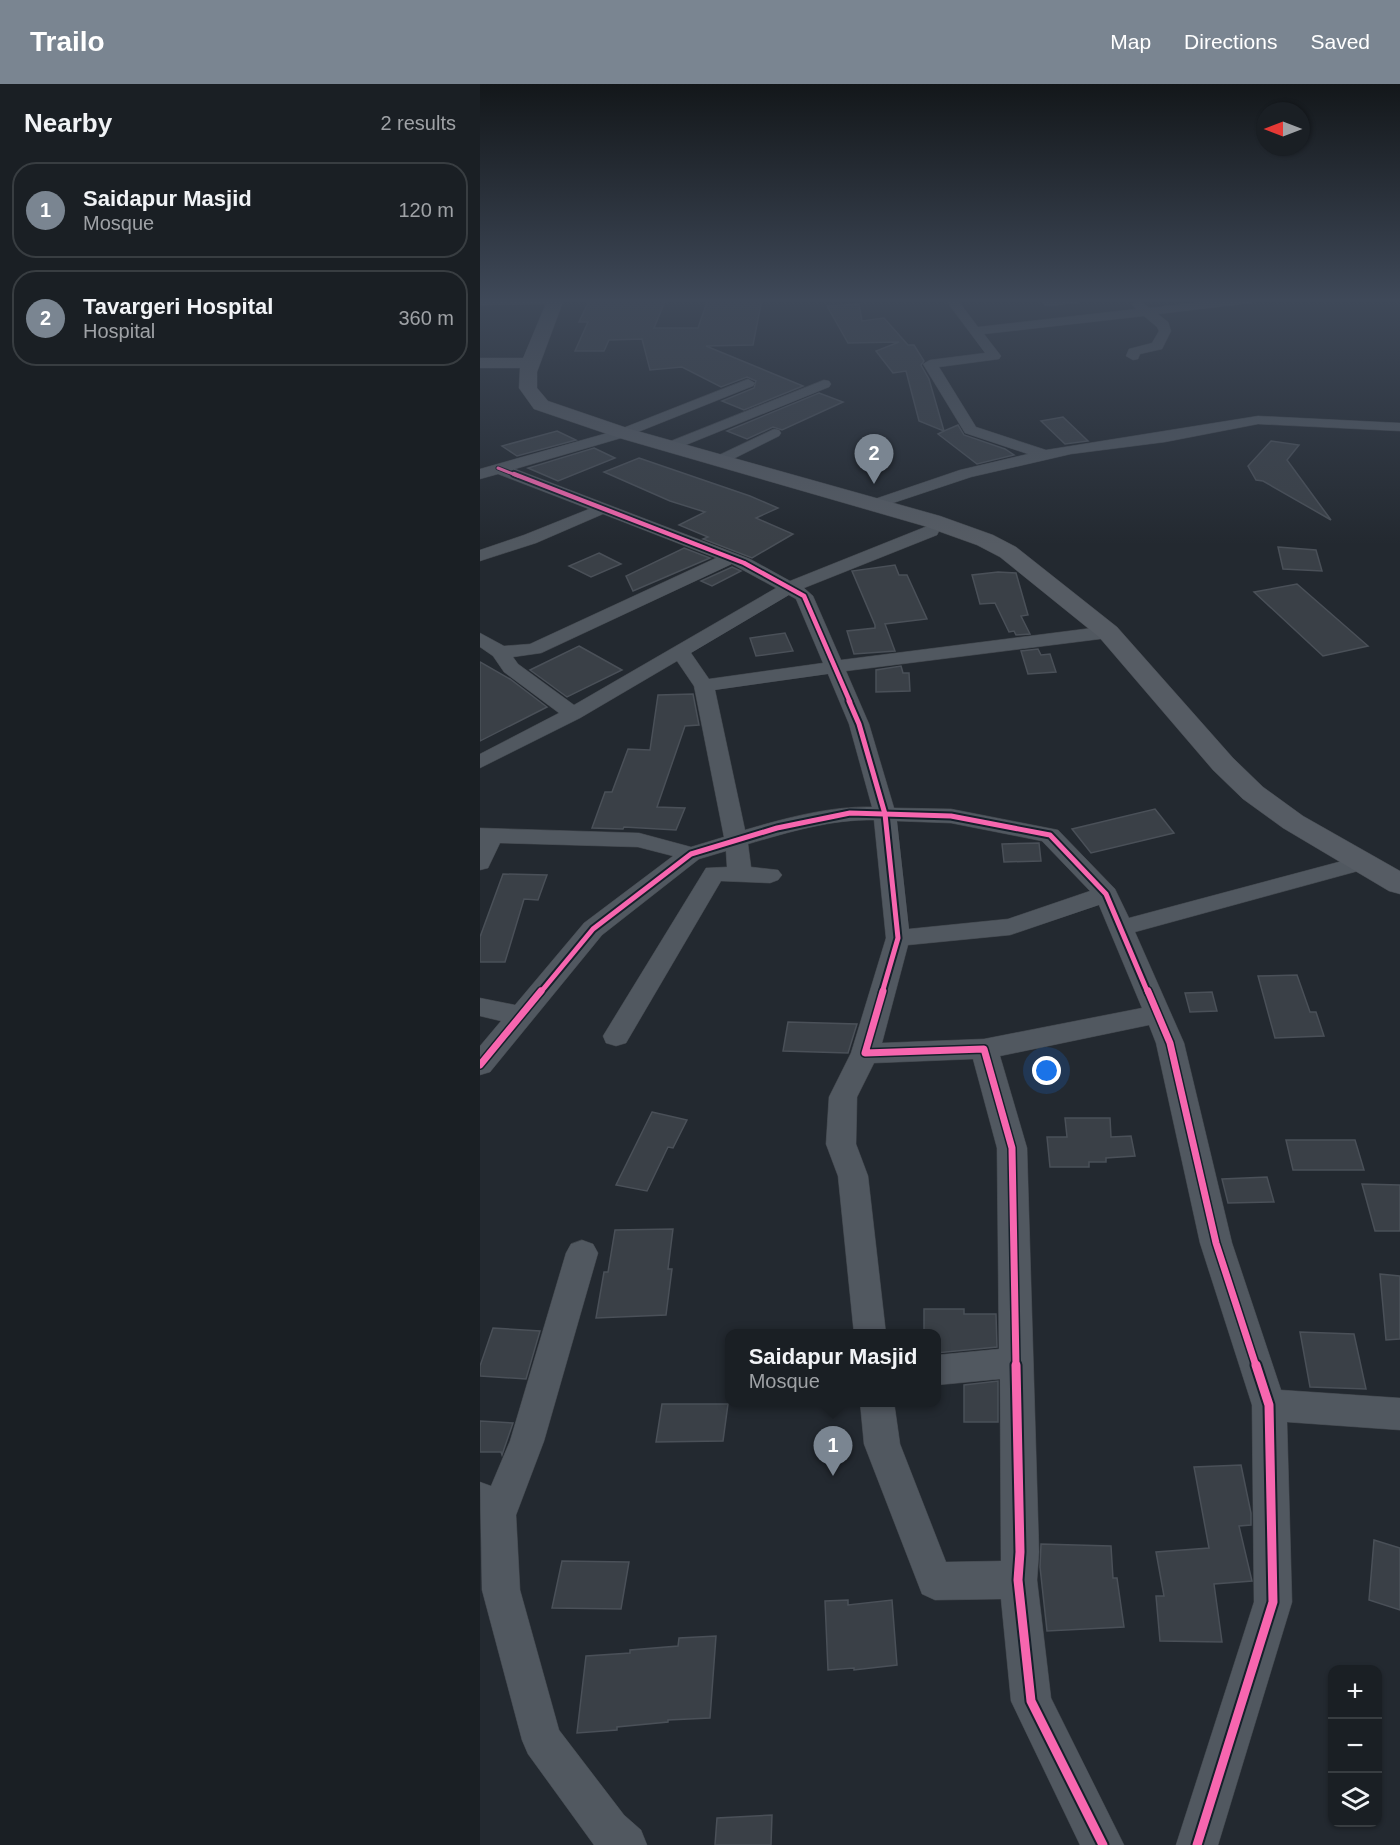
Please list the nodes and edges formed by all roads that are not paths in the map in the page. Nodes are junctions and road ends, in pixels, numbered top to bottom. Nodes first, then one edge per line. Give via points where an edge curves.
1 (527, 381) edge
2 (940, 381) edge
3 (748, 384) dead end
4 (824, 384) dead end
5 (1400, 427) edge
6 (623, 433) junction
7 (774, 433) dead end
8 (671, 446) junction
9 (1045, 455) junction
10 (720, 460) junction
11 (489, 471) edge
12 (875, 504) junction
13 (602, 509) junction
14 (931, 531) dead end
15 (480, 556) edge
16 (731, 558) junction
17 (789, 588) junction
18 (1108, 632) junction
19 (480, 639) edge
20 (500, 652) junction
21 (680, 652) junction
22 (834, 667) junction
23 (704, 687) junction
24 (573, 714) junction
25 (480, 762) edge
26 (885, 814) junction
27 (485, 836) edge
28 (736, 840) junction
29 (691, 854) junction
30 (480, 863) edge
31 (1362, 863) junction
32 (667, 872) junction
33 (714, 873) junction
34 (740, 874) junction
35 (770, 875) dead end
36 (1400, 884) edge
37 (1106, 894) junction
38 (1121, 928) junction
39 (898, 938) junction
40 (480, 1007) edge
41 (1157, 1014) junction
42 (520, 1016) junction
43 (616, 1036) dead end
44 (984, 1049) junction
45 (865, 1053) junction
46 (480, 1065) edge
47 (582, 1253) dead end
48 (869, 1329) edge
49 (1017, 1362) junction
50 (941, 1370) edge
51 (1269, 1405) junction
52 (878, 1407) edge
53 (1400, 1414) edge
54 (489, 1507) edge
55 (1018, 1580) junction
56 (626, 1845) edge
57 (1103, 1845) edge
58 (1197, 1845) edge

1 - 6 street via 533,398 541,405
2 - 9 street via 970,430
3 - 6 street
4 - 8 street
5 - 9 street via 1258,420
6 - 8 street
6 - 11 street
7 - 10 street
8 - 10 street
9 - 12 street via 966,473
10 - 12 street
11 - 13 street
12 - 18 street via 986,540 1008,552
13 - 15 street
13 - 16 street
14 - 17 street
16 - 17 street
16 - 20 street via 534,649
17 - 21 street
17 - 22 street via 804,596
18 - 22 street
18 - 31 street via 1253,793
19 - 20 street
20 - 24 street via 511,668
21 - 23 street
21 - 24 street
22 - 23 street
22 - 26 street via 859,724
23 - 28 street
24 - 25 street
26 - 28 street via 850,813
26 - 37 street via 951,816 1050,836
26 - 39 street
27 - 29 street via 639,840
27 - 30 street
28 - 29 street
28 - 34 street
29 - 32 street
31 - 36 street
31 - 38 street
32 - 33 street
32 - 42 street via 593,928
33 - 34 street
33 - 43 street
34 - 35 street
37 - 38 street
37 - 39 street via 1010,927
38 - 41 street
39 - 45 street
40 - 42 street
41 - 44 street
41 - 51 street via 1170,1043 1216,1243
42 - 46 street
44 - 45 street
44 - 49 street via 1012,1148
45 - 48 street via 843,1097 841,1144 853,1176
47 - 54 street via 528,1441
49 - 50 street
49 - 55 street
51 - 53 street
51 - 58 street via 1273,1602
52 - 55 street via 882,1444 935,1581
54 - 56 street via 501,1590 542,1740 609,1830
55 - 57 street via 1031,1701

